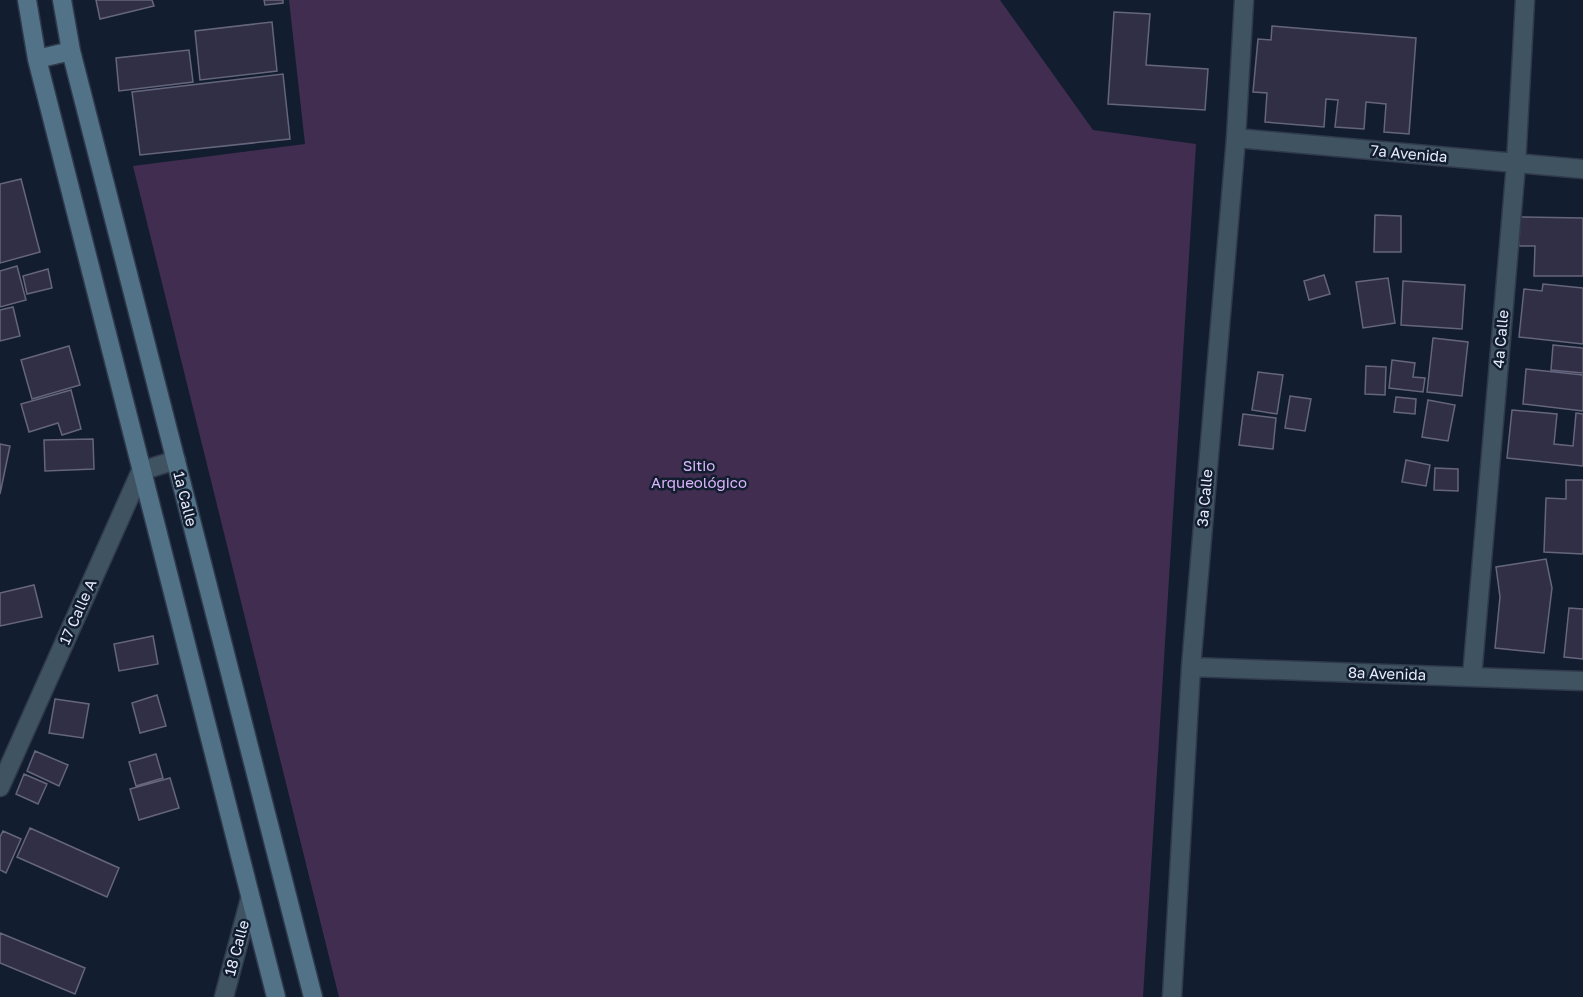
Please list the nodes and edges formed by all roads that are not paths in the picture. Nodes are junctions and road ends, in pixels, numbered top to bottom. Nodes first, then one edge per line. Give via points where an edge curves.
1 (27, 0) edge
2 (62, 0) edge
3 (1244, 0) edge
4 (1526, 0) edge
5 (71, 51) junction
6 (37, 59) junction
7 (1236, 138) junction
8 (1516, 164) junction
9 (1583, 169) edge
10 (176, 460) junction
11 (141, 471) junction
12 (1191, 667) junction
13 (1472, 677) junction
14 (1583, 681) edge
15 (0, 787) edge
16 (250, 899) junction
17 (224, 997) edge
18 (276, 997) edge
19 (313, 997) edge
20 (1172, 997) edge

1 - 6 main road
2 - 5 main road, 1a Calle
3 - 7 street, 3a Calle
4 - 8 street, 4a Calle
5 - 6 main road
5 - 10 main road, 1a Calle
6 - 11 main road
7 - 8 street, 7a Avenida
7 - 12 street, 3a Calle
8 - 9 street, 7a Avenida
8 - 13 street, 4a Calle
10 - 11 street
10 - 19 main road, 1a Calle
11 - 15 street, 17 Calle A
11 - 16 main road
12 - 13 street, 8a Avenida
12 - 20 street, 3a Calle
13 - 14 street, 8a Avenida
16 - 17 street, 18 Calle
16 - 18 main road

